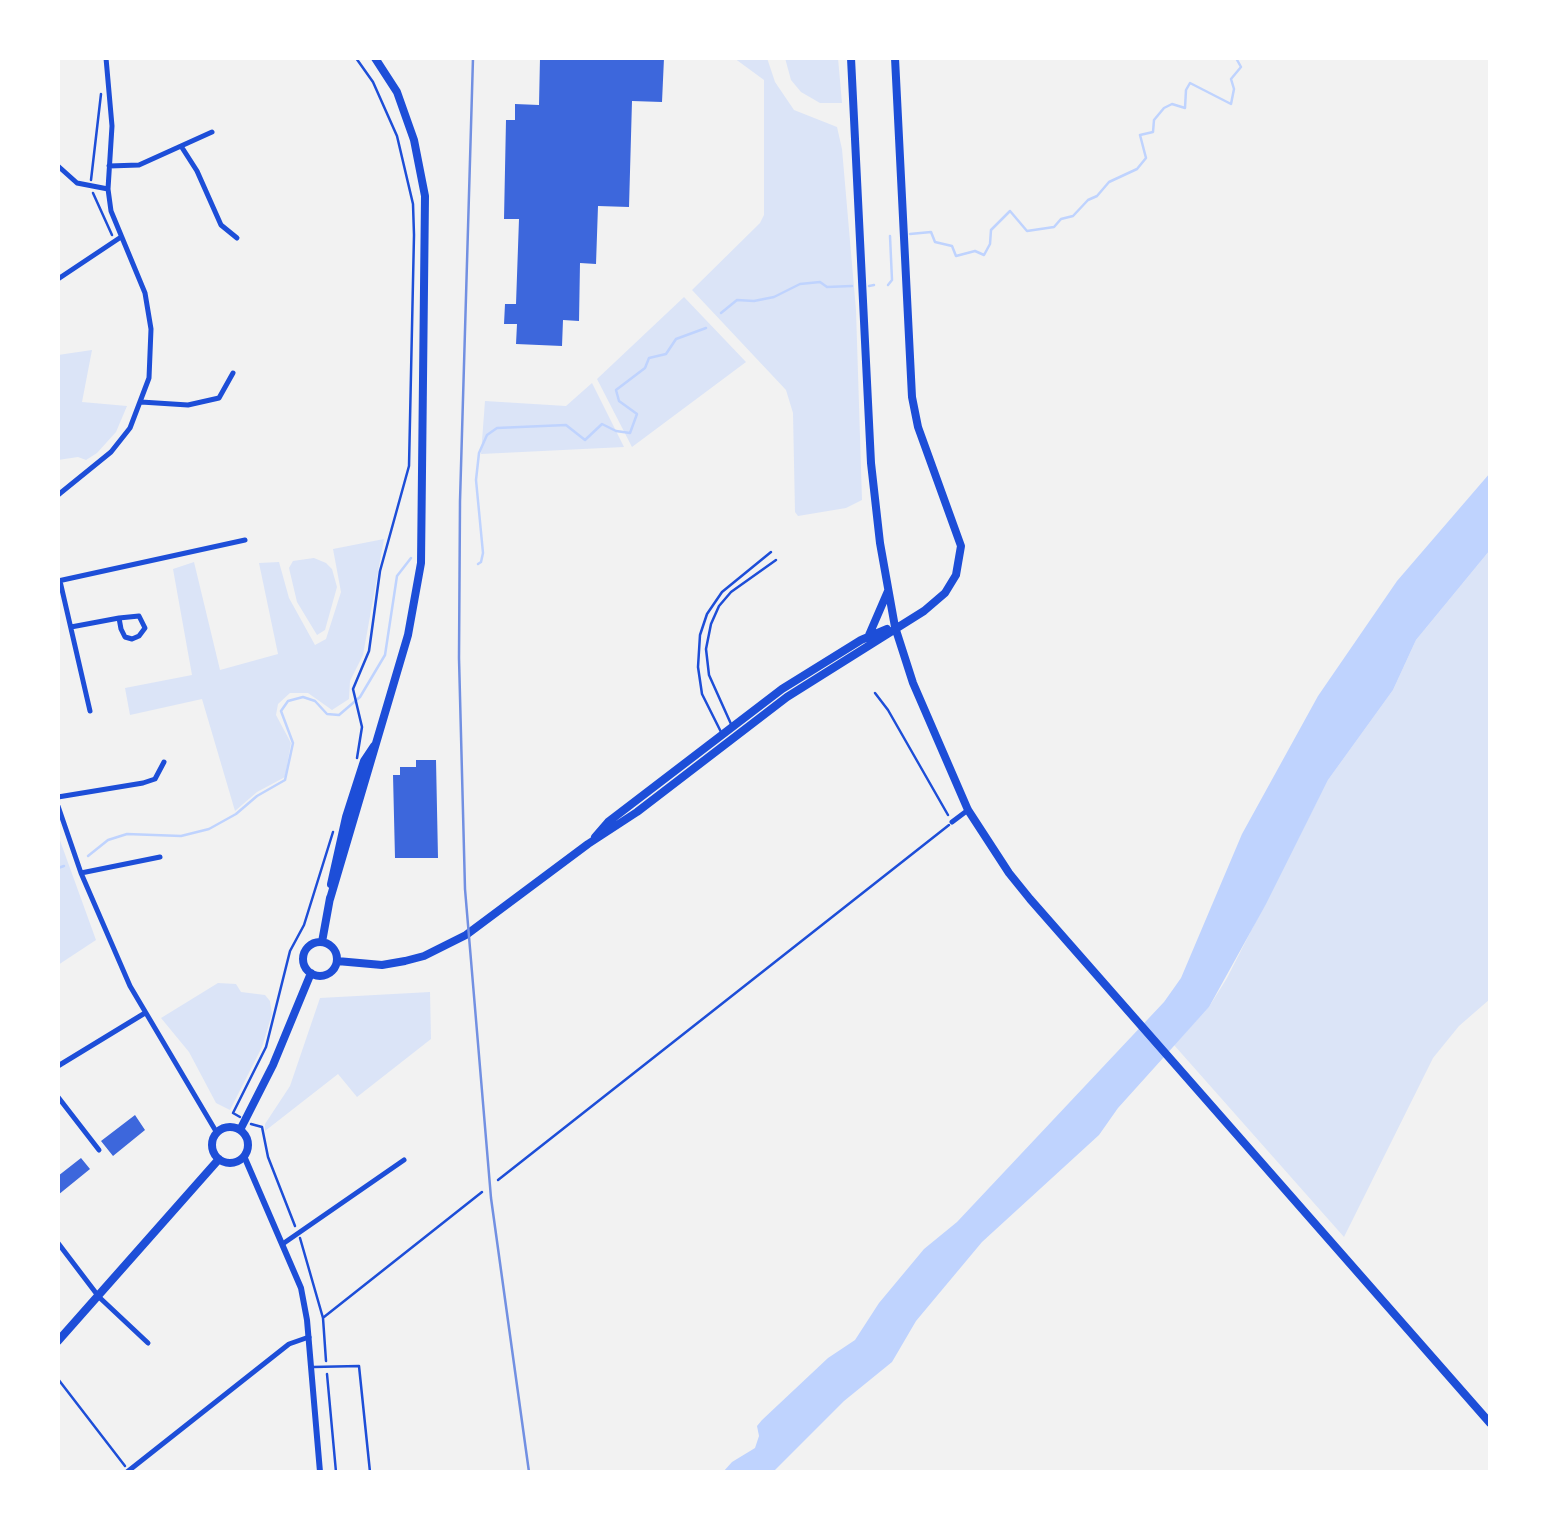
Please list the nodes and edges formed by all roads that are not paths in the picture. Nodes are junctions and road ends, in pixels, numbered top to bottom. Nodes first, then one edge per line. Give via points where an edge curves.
1 (106, 58) edge
2 (375, 58) edge
3 (852, 58) edge
4 (894, 58) edge
5 (212, 132) dead end
6 (180, 146) junction
7 (109, 166) junction
8 (58, 167) edge
9 (108, 189) junction
10 (121, 237) junction
11 (237, 238) dead end
12 (58, 279) edge
13 (232, 373) dead end
14 (141, 402) junction
15 (58, 496) edge
16 (245, 540) dead end
17 (771, 552) dead end
18 (776, 560) dead end
19 (59, 581) edge
20 (888, 591) junction
21 (119, 618) junction
22 (72, 627) junction
23 (896, 627) junction
24 (869, 635) junction
25 (90, 711) dead end
26 (735, 730) junction
27 (725, 738) junction
28 (164, 762) dead end
29 (58, 797) edge
30 (58, 806) edge
31 (968, 810) junction
32 (952, 822) road end
33 (160, 857) dead end
34 (80, 873) junction
35 (322, 942) junction
36 (337, 962) junction
37 (311, 973) junction
38 (145, 1013) junction
39 (58, 1066) edge
40 (58, 1096) edge
41 (240, 1130) junction
42 (217, 1132) junction
43 (99, 1150) dead end
44 (244, 1156) junction
45 (218, 1160) junction
46 (404, 1160) dead end
47 (58, 1243) edge
48 (284, 1243) junction
49 (98, 1297) junction
50 (309, 1337) junction
51 (58, 1341) edge
52 (148, 1343) dead end
53 (312, 1367) junction
54 (1490, 1423) edge
55 (128, 1472) edge
56 (320, 1472) edge
57 (370, 1472) edge

1 - 7 street
2 - 35 main road via 397,92 425,196 421,563 408,634 340,840
3 - 20 main road via 871,463
4 - 23 main road via 912,397 961,546 945,593
5 - 6 street
6 - 7 street via 131,167
6 - 11 street via 221,225
7 - 9 street
8 - 9 street via 76,183
9 - 10 street
10 - 12 street
10 - 14 street via 142,282 151,342
13 - 14 street via 218,398 188,405
14 - 15 street via 110,452
16 - 19 street
17 - 27 lane via 722,592 700,636 702,694
18 - 26 lane via 731,592 711,624 709,676
19 - 22 street
20 - 23 main road
20 - 24 main road
21 - 21 street via 126,637 140,636 145,628 139,616
21 - 22 street
22 - 25 street
23 - 24 main road
23 - 26 main road
23 - 31 main road
24 - 26 main road via 794,682
26 - 27 main road
27 - 36 main road via 466,935 424,956 382,965
28 - 29 street via 155,779 144,783
30 - 34 street
31 - 32 street
31 - 54 main road via 1030,899
33 - 34 street
34 - 38 street
35 - 36 main road
35 - 37 main road via 304,954
36 - 37 main road via 327,975
37 - 41 main road
38 - 39 street
38 - 42 street
40 - 43 street
41 - 42 main road
41 - 44 main road via 248,1142
42 - 45 main road via 212,1147
44 - 45 main road via 233,1163
44 - 48 street
45 - 49 main road
46 - 48 street
47 - 49 street
48 - 50 street
49 - 51 main road
49 - 52 street
50 - 53 street
50 - 55 street via 288,1344
53 - 56 street
53 - 57 lane via 358,1366

